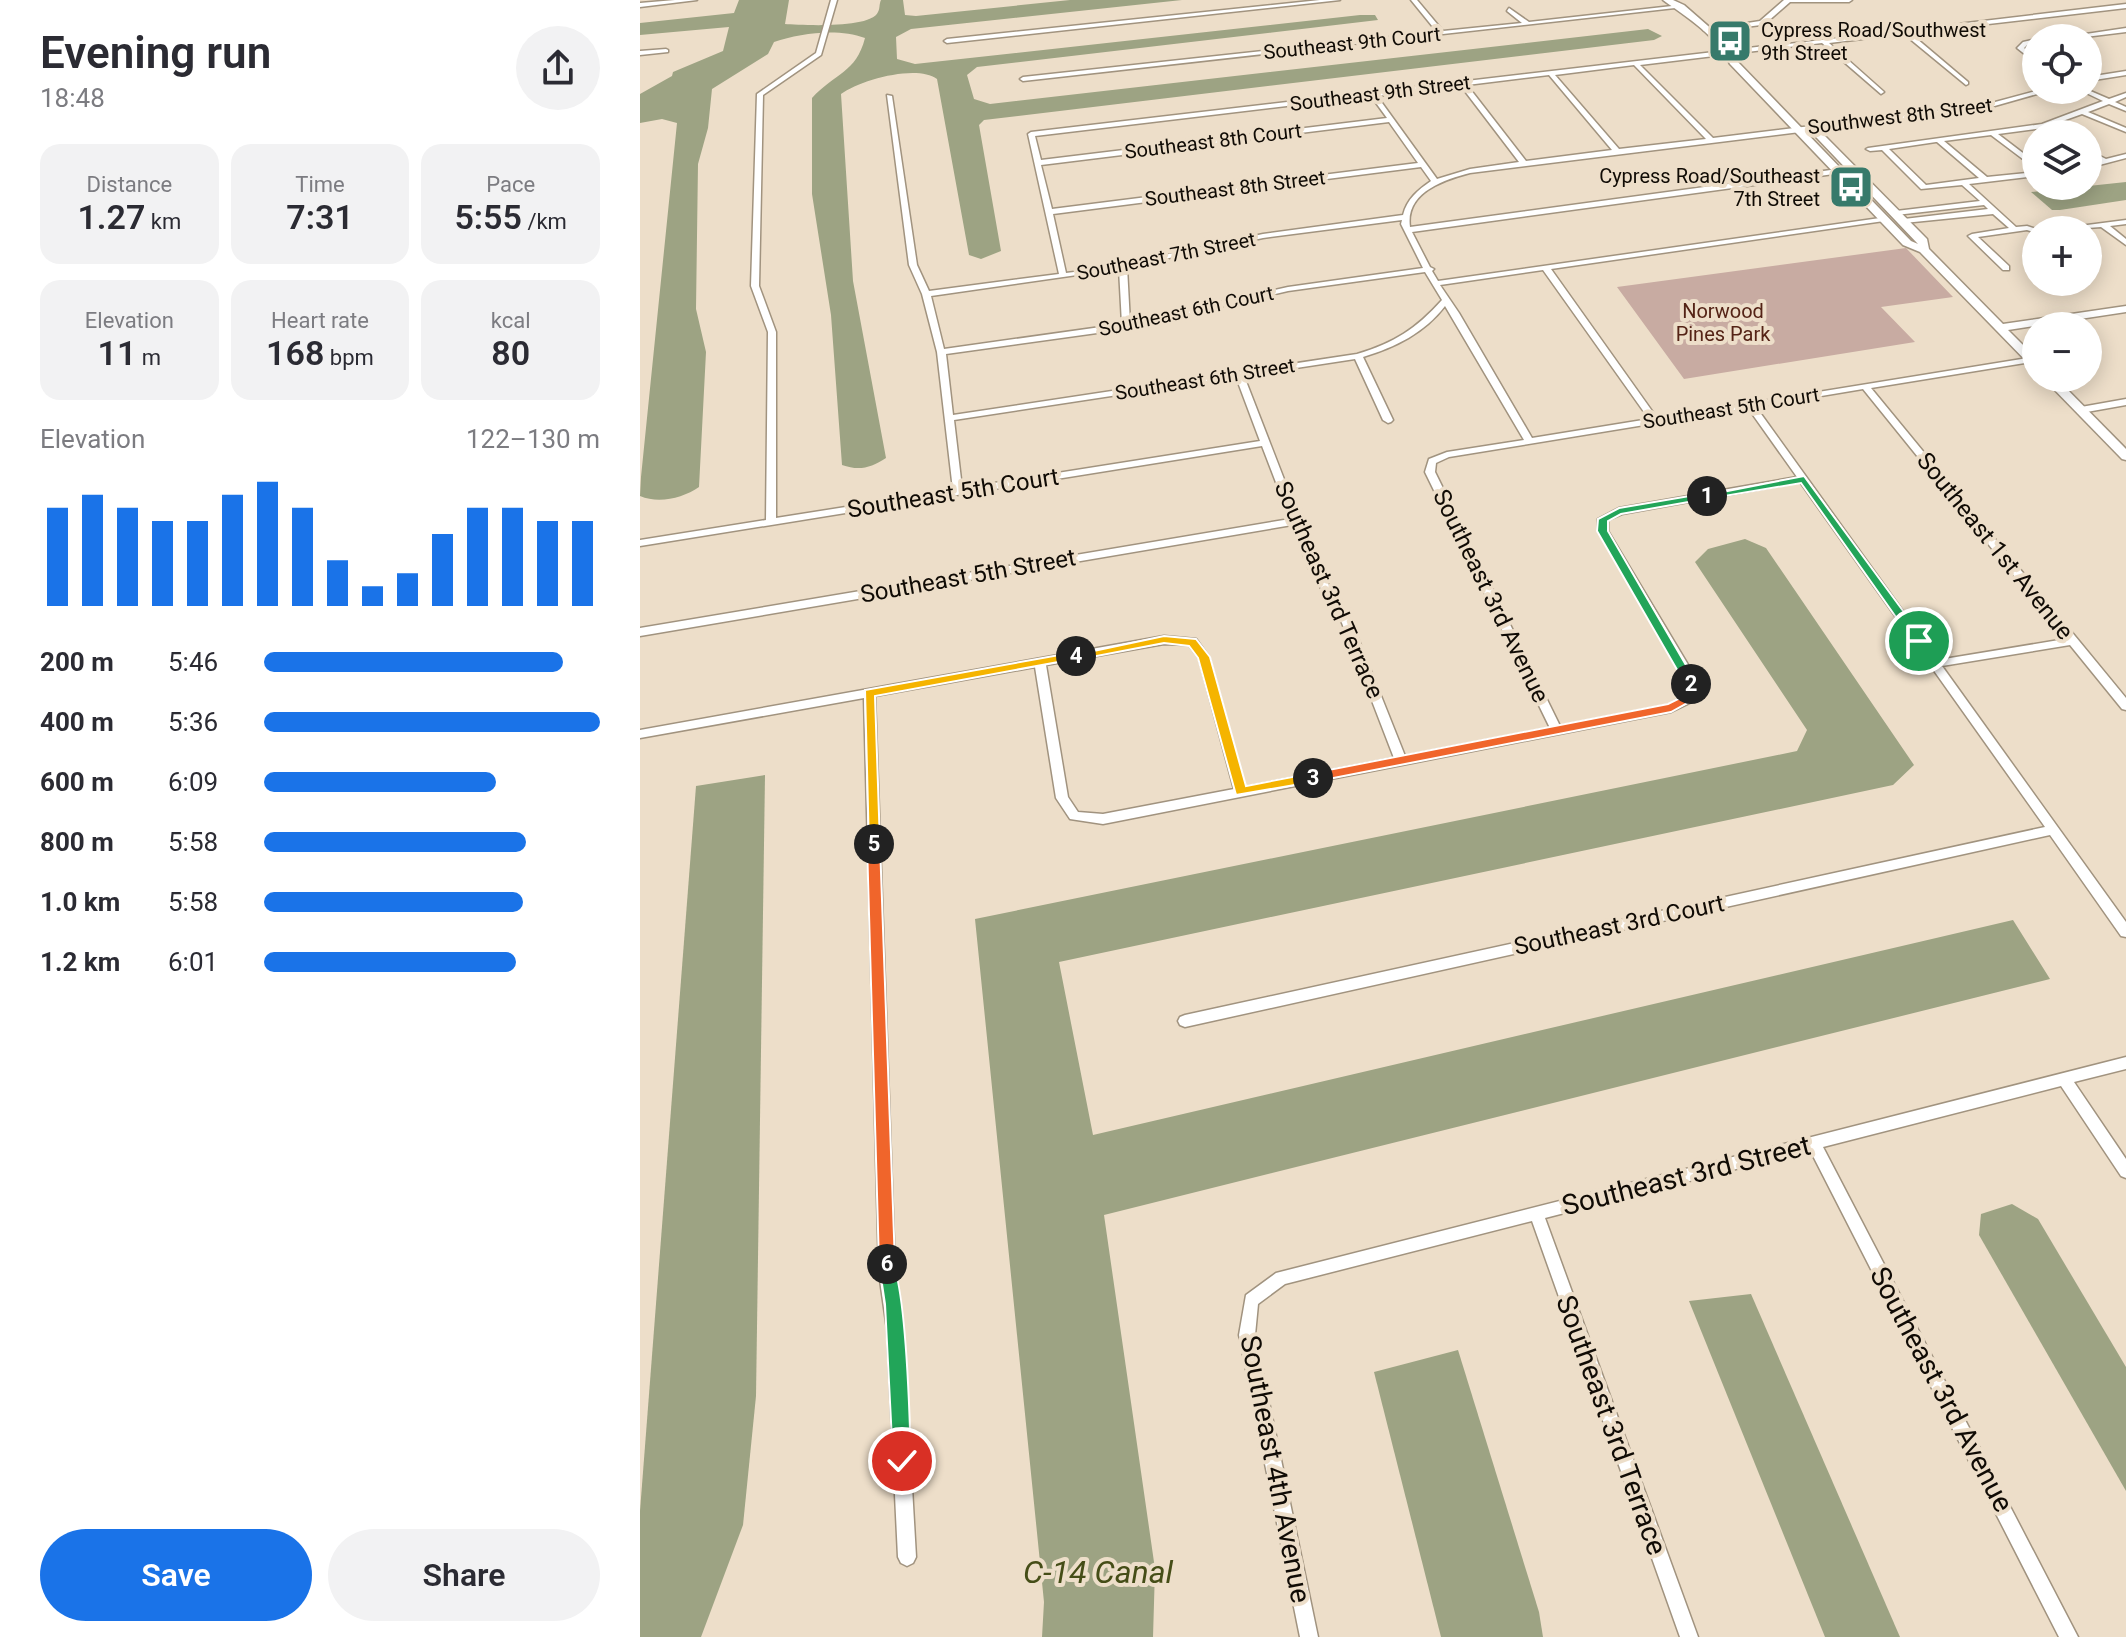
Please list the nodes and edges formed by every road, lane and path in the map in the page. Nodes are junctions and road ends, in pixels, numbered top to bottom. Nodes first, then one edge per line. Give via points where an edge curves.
1 (694, 0) edge
2 (834, 0) edge
3 (1337, 0) edge
4 (1414, 0) edge
5 (1667, 0) edge
6 (1788, 0) edge
7 (1849, 0) edge
8 (2096, 0) edge
9 (1679, 3) edge
10 (640, 5) edge
11 (2126, 6) edge
12 (2110, 7) junction
13 (1509, 10) dead end
14 (1762, 23) junction
15 (1528, 24) junction
16 (1706, 30) junction
17 (2126, 30) edge
18 (1904, 31) junction
19 (1441, 33) junction
20 (2102, 33) edge
21 (947, 41) dead end
22 (1823, 41) junction
23 (1786, 45) junction
24 (666, 51) dead end
25 (1729, 51) junction
26 (640, 53) edge
27 (1635, 63) junction
28 (1550, 73) junction
29 (2126, 73) edge
30 (2102, 77) edge
31 (1023, 79) dead end
32 (1462, 83) junction
33 (1966, 83) dead end
34 (1881, 92) dead end
35 (1373, 94) junction
36 (2126, 95) edge
37 (889, 96) dead end
38 (2022, 97) edge
39 (2102, 98) edge
40 (2109, 101) junction
41 (2126, 109) edge
42 (2083, 112) junction
43 (1390, 120) junction
44 (2060, 120) edge
45 (1812, 128) junction
46 (1798, 129) junction
47 (2022, 129) edge
48 (2126, 130) edge
49 (1994, 134) junction
50 (1710, 139) junction
51 (1939, 141) junction
52 (1883, 147) junction
53 (1870, 149) dead end
54 (1617, 151) junction
55 (2022, 156) edge
56 (2126, 156) edge
57 (2104, 161) edge
58 (1037, 163) junction
59 (1524, 163) junction
60 (1420, 165) junction
61 (1838, 171) junction
62 (2022, 176) edge
63 (1987, 181) junction
64 (1435, 182) junction
65 (1965, 184) junction
66 (1986, 203) junction
67 (1995, 211) junction
68 (1049, 212) junction
69 (1405, 217) junction
70 (1900, 217) junction
71 (1884, 219) junction
72 (2126, 222) edge
73 (2103, 225) joint
74 (1408, 230) junction
75 (2015, 230) junction
76 (2022, 230) edge
77 (2126, 243) edge
78 (1924, 250) junction
79 (1123, 267) junction
80 (1545, 267) junction
81 (2006, 268) dead end
82 (1430, 269) junction
83 (1063, 276) junction
84 (1438, 283) junction
85 (926, 294) junction
86 (1444, 302) junction
87 (2126, 309) edge
88 (1126, 326) junction
89 (2000, 328) junction
90 (2022, 351) edge
91 (941, 352) junction
92 (1358, 356) junction
93 (2022, 364) edge
94 (1239, 374) junction
95 (1865, 386) junction
96 (2063, 392) edge
97 (2126, 402) edge
98 (1750, 405) junction
99 (2081, 410) junction
100 (949, 418) junction
101 (1388, 420) dead end
102 (1654, 420) junction
103 (1529, 441) junction
104 (1265, 443) junction
105 (2126, 456) edge
106 (1432, 461) joint
107 (1804, 479) junction
108 (958, 492) junction
109 (1295, 521) junction
110 (771, 522) junction
111 (640, 543) edge
112 (640, 632) edge
113 (2072, 641) junction
114 (1040, 662) junction
115 (1935, 664) junction
116 (869, 693) junction
117 (2126, 706) edge
118 (1557, 730) junction
119 (640, 734) edge
120 (1401, 761) junction
121 (1241, 792) junction
122 (2052, 830) junction
123 (2126, 932) edge
124 (1185, 1021) dead end
125 (2126, 1063) edge
126 (2064, 1079) junction
127 (1813, 1142) junction
128 (2126, 1171) edge
129 (1536, 1213) junction
130 (1251, 1300) joint
131 (907, 1557) dead end
132 (1309, 1637) edge
133 (1689, 1637) edge
134 (2069, 1637) edge

1 - 10 street
2 - 110 street via 819,54 760,94 755,286 772,332
3 - 21 street
4 - 19 street
5 - 9 street
6 - 7 street
6 - 14 street
8 - 12 street
9 - 15 street, Southeast 9th Court
9 - 16 street
11 - 12 street, Southeast 9th Street
12 - 18 street, Southeast 9th Street
13 - 15 street
14 - 16 street
14 - 23 street
15 - 19 street, Southeast 9th Court
16 - 25 street
17 - 20 street
18 - 22 street, Southeast 9th Street
18 - 33 street
19 - 31 street, Southeast 9th Court
22 - 23 street, Southeast 9th Street
22 - 34 street
23 - 25 street, Southeast 9th Street
24 - 26 street
25 - 27 street, Southeast 9th Street
25 - 45 street via 1746,61
25 - 46 street via 1733,62
27 - 28 street, Southeast 9th Street
27 - 50 street
28 - 32 street, Southeast 9th Street
28 - 54 street
29 - 30 street
32 - 35 street, Southeast 9th Street
32 - 59 street
35 - 43 street
35 - 58 street, Southeast 9th Street via 1031,134
36 - 40 street
37 - 85 street via 913,265
38 - 45 street, Southwest 8th Street via 1984,107
39 - 40 street
40 - 41 street
40 - 42 street
42 - 44 street
42 - 48 street
43 - 58 street, Southeast 8th Court
43 - 60 street
45 - 46 street, Southwest 8th Street
45 - 70 street
46 - 50 street
46 - 61 street
47 - 49 street
49 - 51 street
49 - 55 street
50 - 54 street
51 - 52 street
51 - 63 street
52 - 53 street
52 - 65 street via 1924,187
54 - 59 street
56 - 57 street
58 - 68 street
59 - 64 street
60 - 64 street
60 - 68 street, Southeast 8th Street
61 - 71 street
61 - 74 street
62 - 63 street
63 - 65 street
64 - 69 street via 1414,197
65 - 66 street
66 - 67 street
66 - 70 street
67 - 70 street
67 - 75 street
68 - 83 street
69 - 74 street
69 - 79 street, Southeast 7th Street via 1247,239
70 - 78 street via 1923,241
71 - 78 street via 1907,243
71 - 80 street
72 - 73 street
73 - 77 street
74 - 82 street
75 - 76 street
75 - 81 street via 1972,236
78 - 89 street
79 - 83 street, Southeast 7th Street
79 - 88 street
80 - 84 street
80 - 102 street
82 - 84 street
82 - 88 street, Southeast 6th Court via 1288,289
83 - 85 street, Southeast 7th Street
84 - 86 street
85 - 91 street
86 - 92 street, Southeast 6th Street via 1432,320 1405,340
86 - 103 street
87 - 89 street
88 - 91 street, Southeast 6th Court
89 - 90 street
91 - 100 street
92 - 94 street, Southeast 6th Street
92 - 101 street
93 - 95 street, Southeast 5th Court
94 - 100 street, Southeast 6th Street
94 - 104 street, Southeast 3rd Terrace
95 - 98 street, Southeast 5th Court
95 - 113 street, Southeast 1st Avenue
96 - 99 street
97 - 99 street
98 - 102 street, Southeast 5th Court
98 - 107 street
99 - 105 street
100 - 108 street
102 - 103 street, Southeast 5th Court
103 - 106 street, Southeast 5th Court
104 - 108 street, Southeast 5th Court
104 - 109 street, Southeast 3rd Terrace
106 - 118 street, Southeast 3rd Avenue via 1430,472
107 - 115 street
107 - 118 street via 1619,511 1603,519 1603,531 1691,678 1692,697 1671,708
108 - 110 street, Southeast 5th Court
109 - 112 street, Southeast 5th Street
109 - 120 street, Southeast 3rd Terrace via 1323,589 1347,623
110 - 111 street, Southeast 5th Court
113 - 115 street
113 - 117 street, Southeast 1st Avenue
114 - 116 street
114 - 121 street via 1164,640 1192,642 1204,657
114 - 121 street via 1062,798 1074,816 1103,819
115 - 122 street
116 - 119 street
116 - 131 street via 887,1273 895,1329
118 - 120 street
120 - 121 street
122 - 123 street
122 - 124 street, Southeast 3rd Court
125 - 126 street, Southeast 3rd Street
126 - 127 street, Southeast 3rd Street
126 - 128 street
127 - 129 street, Southeast 3rd Street
127 - 134 street, Southeast 3rd Avenue
129 - 130 street, Southeast 3rd Street via 1281,1278
129 - 133 street, Southeast 3rd Terrace
130 - 132 street, Southeast 4th Avenue via 1247,1335

